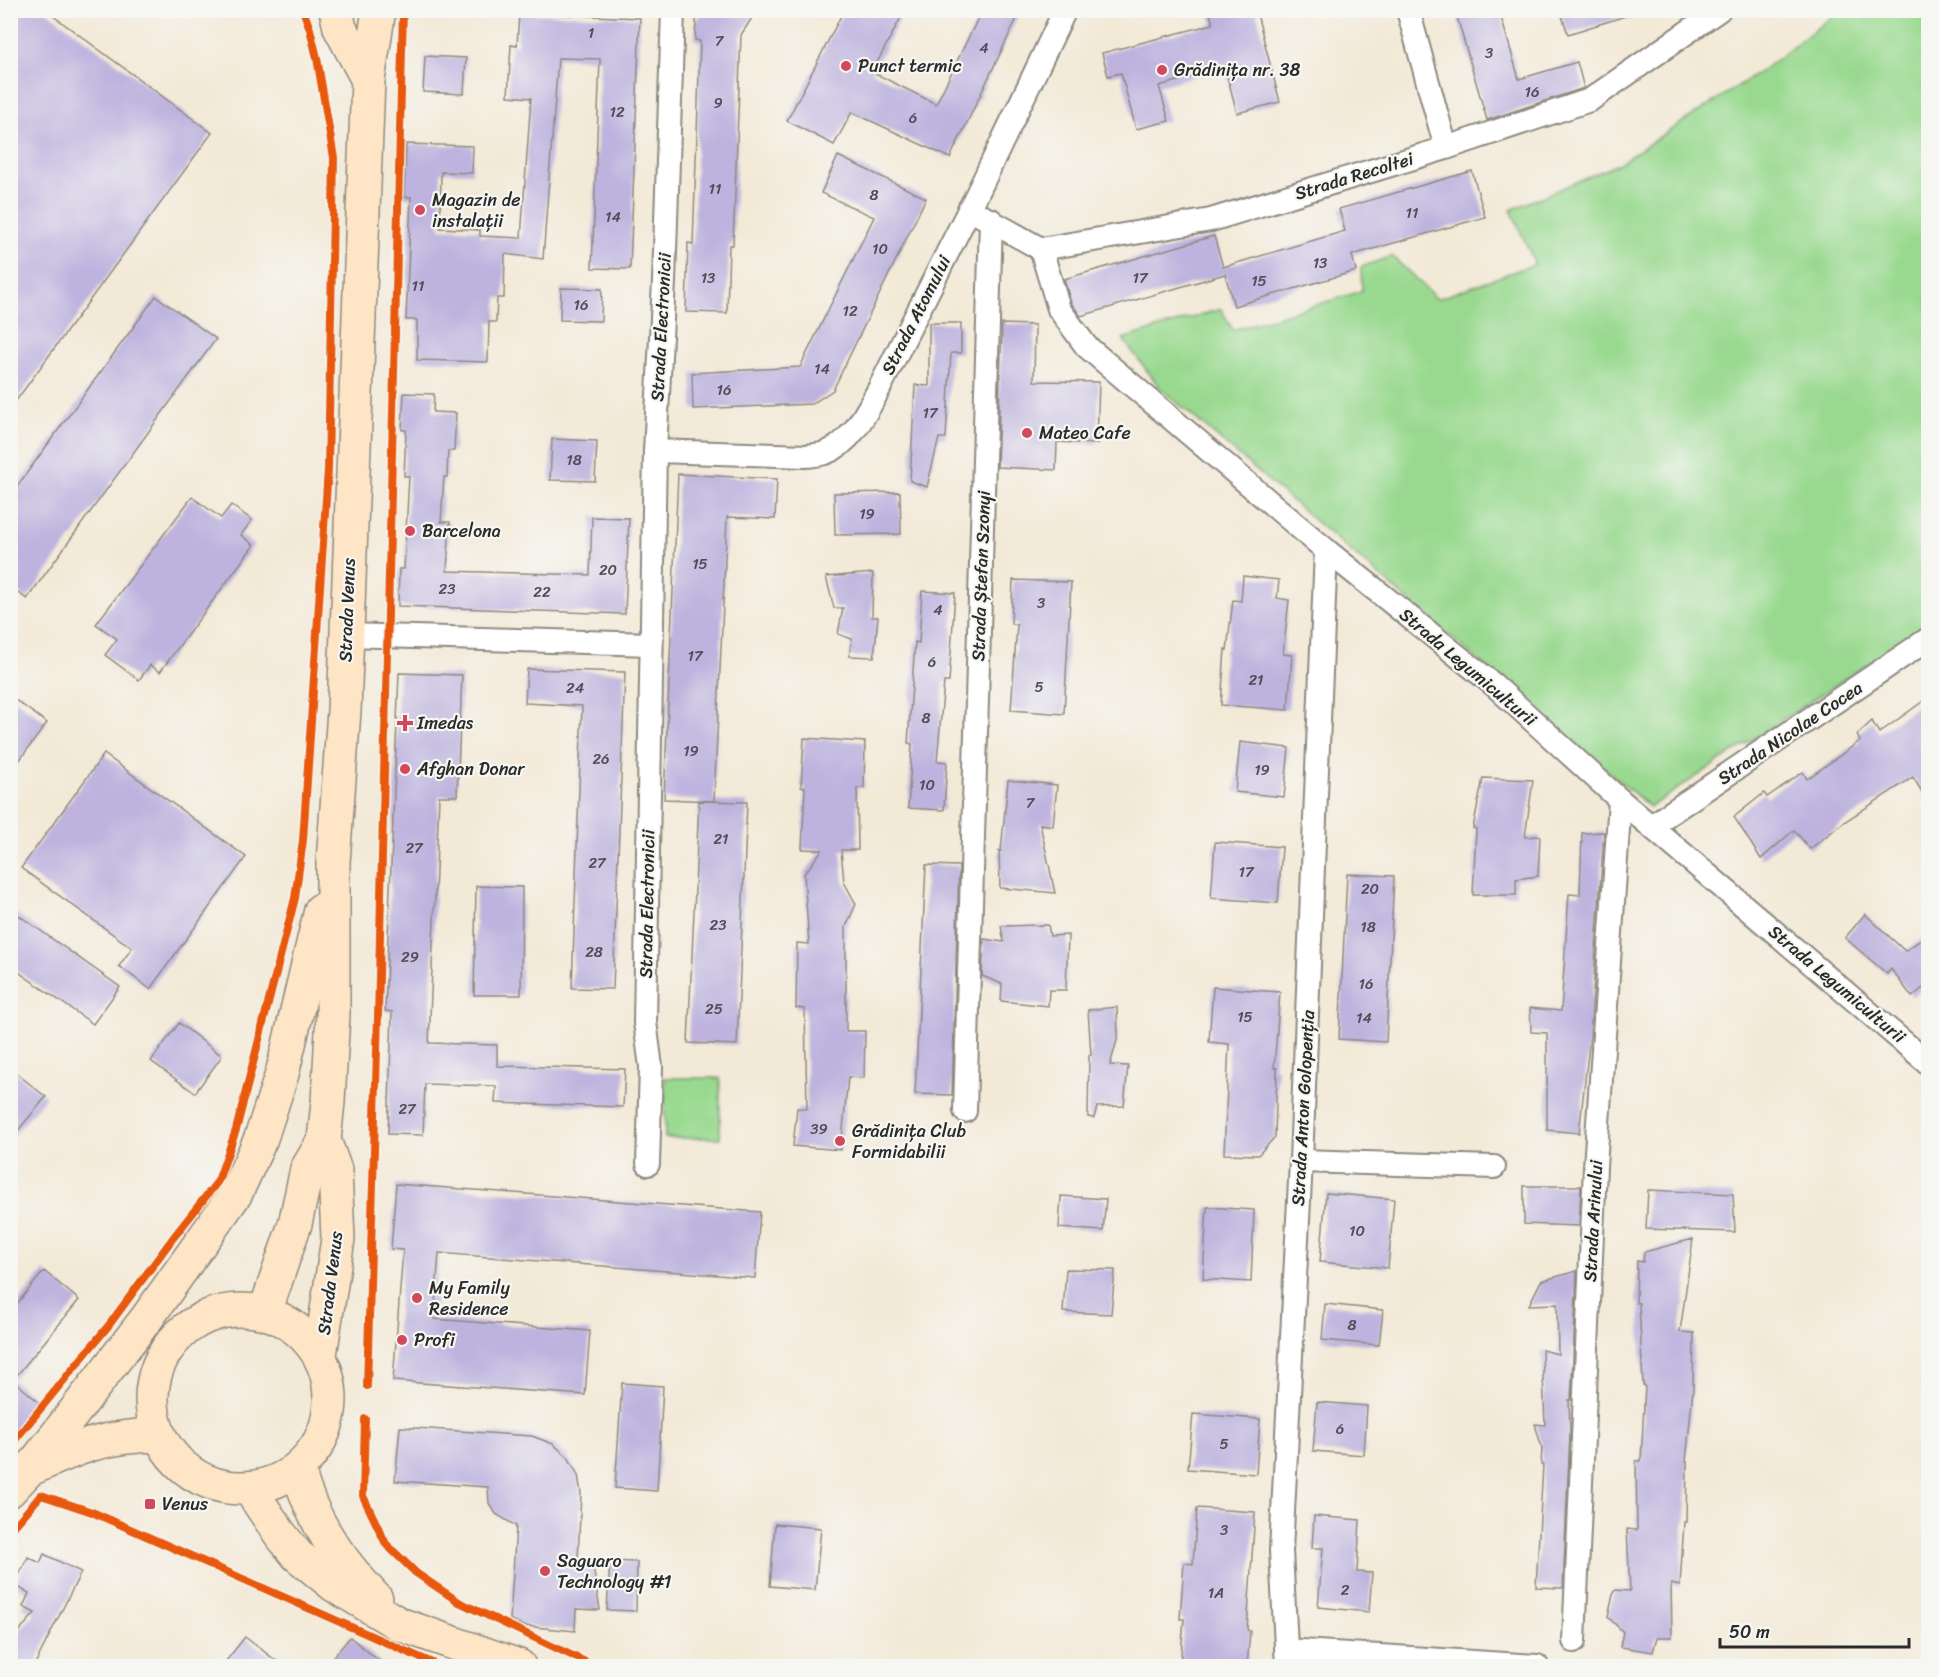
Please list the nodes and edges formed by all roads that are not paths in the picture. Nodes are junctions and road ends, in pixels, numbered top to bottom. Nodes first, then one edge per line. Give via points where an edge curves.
1 (336, 10) edge
2 (379, 10) edge
3 (673, 10) edge
4 (1065, 10) edge
5 (1408, 10) edge
6 (1719, 10) edge
7 (368, 80) junction
8 (1446, 148) junction
9 (969, 208) junction
10 (992, 220) junction
11 (1041, 249) junction
12 (655, 451) junction
13 (1326, 550) junction
14 (346, 635) junction
15 (1929, 639) edge
16 (651, 644) junction
17 (1620, 800) junction
18 (1651, 826) junction
19 (333, 862) junction
20 (1924, 1050) edge
21 (965, 1111) dead end
22 (324, 1140) junction
23 (1301, 1161) junction
24 (648, 1164) dead end
25 (1494, 1167) dead end
26 (265, 1312) junction
27 (169, 1345) junction
28 (320, 1355) junction
29 (159, 1435) junction
30 (298, 1469) junction
31 (25, 1473) edge
32 (249, 1488) junction
33 (399, 1624) junction
34 (1574, 1641) dead end
35 (1287, 1658) edge
36 (519, 1666) edge
37 (1538, 1666) edge

1 - 7 main road via 340,28
2 - 7 main road, Strada Venus
3 - 12 street, Strada Electronicii
4 - 9 street, Strada Atomului
5 - 8 street
6 - 8 street, Strada Recoltei via 1590,100
7 - 14 main road, Strada Venus
8 - 11 street, Strada Recoltei via 1211,220
9 - 10 street
9 - 12 street, Strada Atomului via 863,420 845,441 825,453 806,456
10 - 11 street
10 - 21 street, Strada Ștefan Szonyi
11 - 13 street, Strada Legumiculturii via 1059,309 1086,346
12 - 16 street, Strada Electronicii
13 - 17 street, Strada Legumiculturii via 1494,685
13 - 23 street, Strada Anton Golopenția
14 - 16 street
14 - 19 main road, Strada Venus
15 - 18 street, Strada Nicolae Cocea
16 - 24 street, Strada Electronicii via 645,1022 651,1067
17 - 18 street, Strada Legumiculturii
17 - 34 street, Strada Arinului via 1595,1167
18 - 20 street, Strada Legumiculturii
19 - 22 main road, Strada Venus via 333,1014
19 - 31 main road via 282,1074 261,1138 236,1193 147,1318
22 - 26 main road, Strada Venus via 307,1169 295,1224
22 - 28 main road, Strada Venus via 335,1170 338,1239
23 - 25 street
23 - 35 street, Strada Anton Golopenția via 1281,1551
26 - 27 main road via 239,1308 212,1314 188,1326
26 - 28 main road via 287,1321 306,1336
27 - 29 main road via 155,1373 152,1404
27 - 31 main road via 109,1389
28 - 30 main road via 331,1390 331,1408 320,1442
29 - 31 main road via 90,1443
29 - 32 main road via 177,1462 204,1480
30 - 32 main road via 275,1482
30 - 33 main road via 305,1495 326,1536 350,1571
32 - 33 main road via 297,1555 334,1585
33 - 36 main road
35 - 37 street

